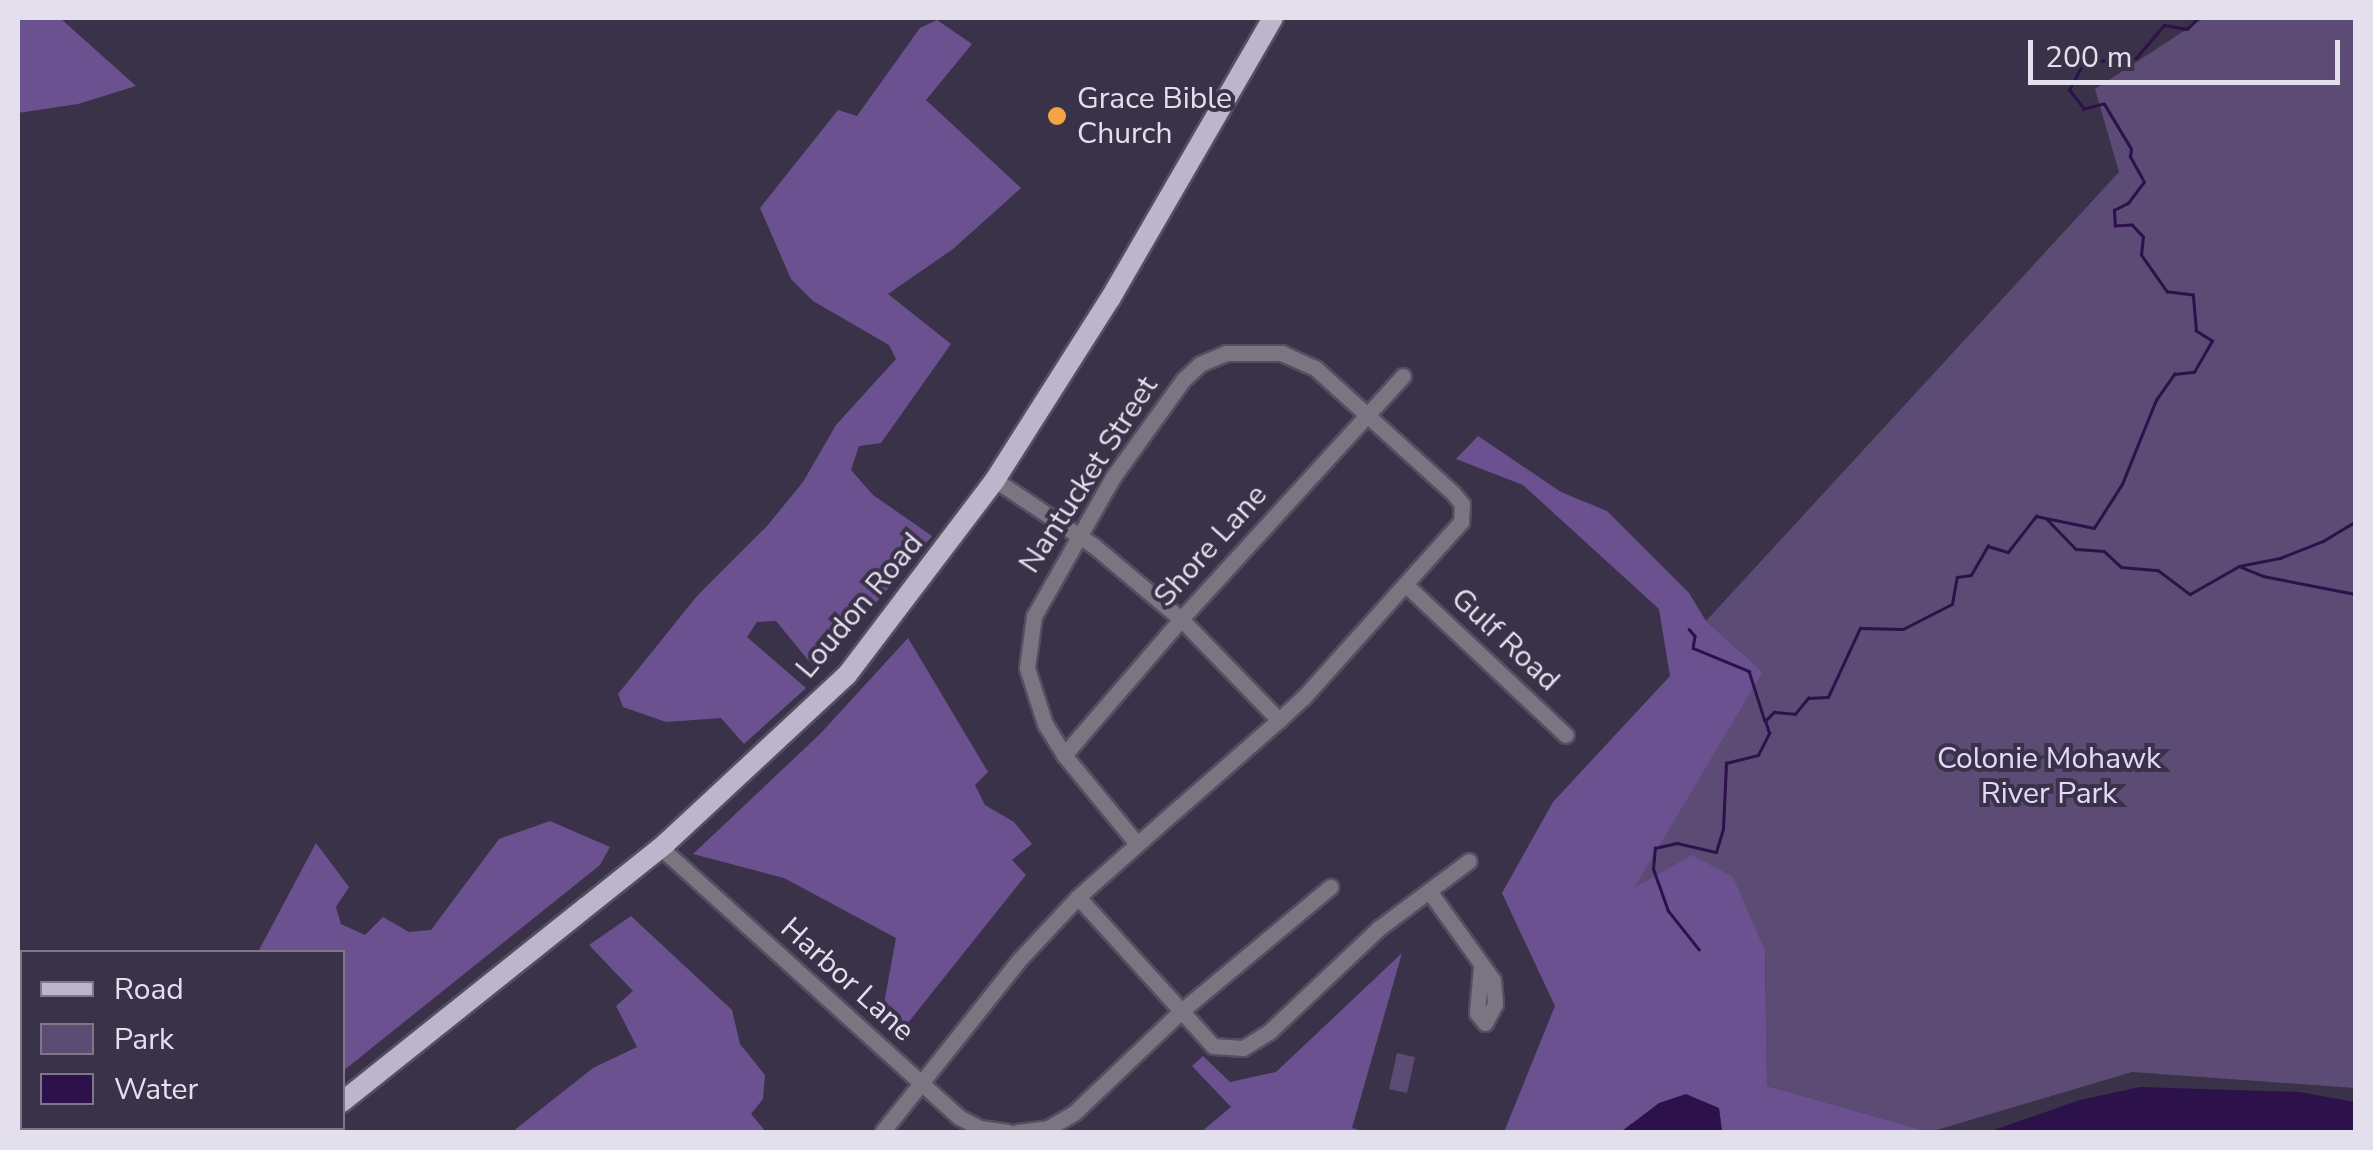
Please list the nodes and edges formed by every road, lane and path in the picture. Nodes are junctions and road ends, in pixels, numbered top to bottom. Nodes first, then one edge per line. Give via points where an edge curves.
1 (1272, 18) edge
2 (1403, 376) dead end
3 (1368, 414) junction
4 (995, 480) junction
5 (1079, 536) junction
6 (1406, 585) junction
7 (1181, 619) junction
8 (1279, 720) junction
9 (1566, 735) dead end
10 (1064, 756) junction
11 (1137, 844) junction
12 (660, 847) junction
13 (1469, 861) dead end
14 (1330, 887) dead end
15 (1429, 891) junction
16 (1078, 896) junction
17 (1481, 966) dead end
18 (1178, 1013) junction
19 (922, 1086) junction
20 (345, 1100) edge
21 (884, 1132) edge
22 (1008, 1132) edge
23 (1016, 1132) edge

1 - 4 main road, Loudon Road via 1110,300
2 - 3 street, Shore Lane
3 - 5 street, Nantucket Street via 1315,368 1282,352 1212,358 1173,393
3 - 6 street, Nantucket Street via 1462,504 1454,534
3 - 7 street, Shore Lane
4 - 5 street
4 - 12 main road, Loudon Road via 846,675
5 - 7 street
5 - 10 street, Nantucket Street via 1034,616 1028,654 1032,691
6 - 8 street, Nantucket Street
6 - 9 street, Gulf Road
7 - 8 street
7 - 10 street, Shore Lane
8 - 11 street, Nantucket Street
10 - 11 street, Nantucket Street
11 - 16 street, Nantucket Street
12 - 19 street, Harbor Lane
12 - 20 main road, Loudon Road
13 - 15 street
14 - 18 street
15 - 17 street
15 - 18 street via 1243,1048 1213,1046
16 - 18 street
16 - 19 street, Nantucket Street
18 - 23 street via 1074,1113 1048,1128
19 - 21 street, Nantucket Street
19 - 22 street, Harbor Lane via 980,1128

